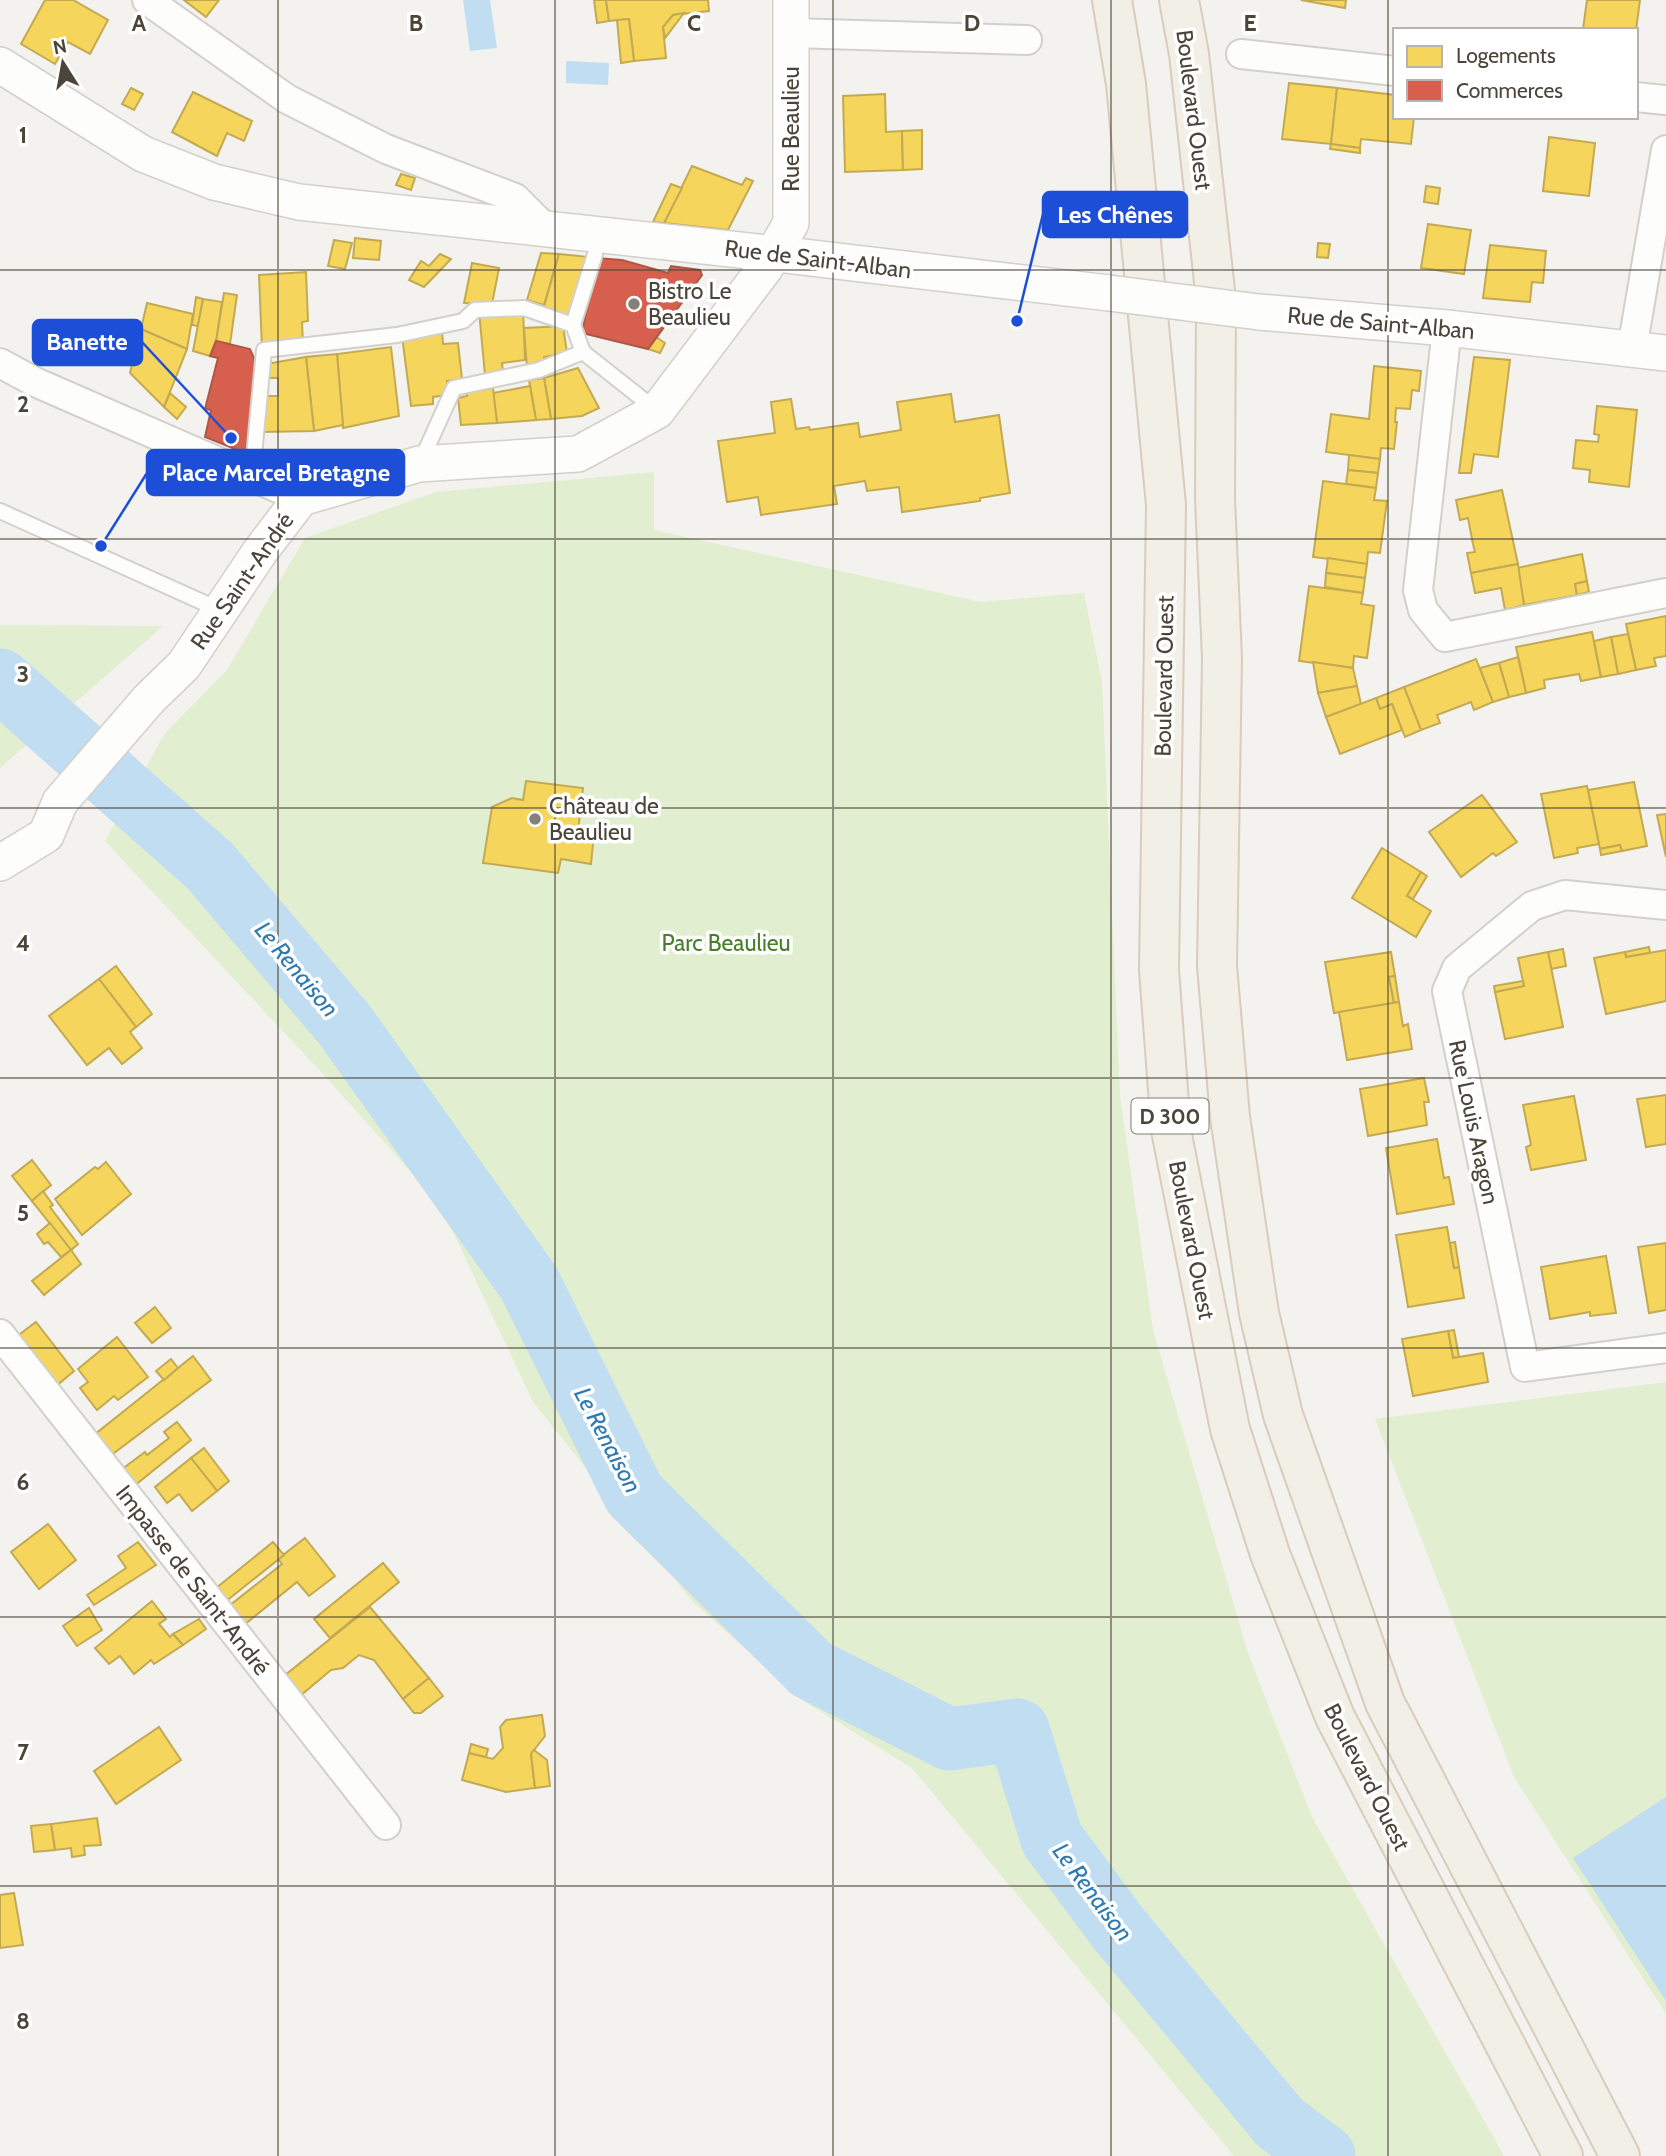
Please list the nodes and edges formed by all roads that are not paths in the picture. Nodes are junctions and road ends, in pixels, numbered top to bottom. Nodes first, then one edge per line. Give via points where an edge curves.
1 (147, 0) edge
2 (1112, 0) edge
3 (1179, 0) edge
4 (791, 17) edge
5 (1027, 40) dead end
6 (1241, 54) dead end
7 (0, 65) edge
8 (1393, 71) edge
9 (1638, 97) edge
10 (1666, 100) edge
11 (1666, 150) edge
12 (545, 228) junction
13 (772, 253) junction
14 (595, 254) dead end
15 (573, 325) junction
16 (1447, 328) junction
17 (1632, 349) junction
18 (583, 352) junction
19 (1666, 353) edge
20 (0, 363) edge
21 (657, 411) junction
22 (419, 464) junction
23 (251, 477) junction
24 (301, 498) junction
25 (0, 511) edge
26 (1666, 593) edge
27 (220, 610) junction
28 (0, 863) edge
29 (1666, 905) edge
30 (0, 1334) edge
31 (1666, 1348) edge
32 (386, 1825) dead end
33 (1563, 2156) edge
34 (1620, 2156) edge

1 - 12 street via 287,99 386,149 516,198
2 - 33 main road, Boulevard Ouest / D 300 via 1126,84 1167,505 1159,970 1171,1130 1230,1429 1270,1554 1335,1717
3 - 34 main road, Boulevard Ouest / D 300 via 1216,300 1215,499 1222,658 1217,966 1230,1117 1259,1313 1283,1415 1385,1703
4 - 5 street
4 - 13 street, Rue Beaulieu via 791,223
6 - 8 street
7 - 12 street, Rue de Saint-Alban via 143,154 214,182 299,202
9 - 10 street
11 - 17 street
12 - 13 street, Rue de Saint-Alban
13 - 16 street, Rue de Saint-Alban, bridge via 1259,312
13 - 21 street, Rue Saint-André
14 - 15 lane
15 - 18 lane
15 - 23 lane via 524,308 475,310 463,321 397,335 264,350
16 - 17 street, Rue de Saint-Alban
16 - 26 street via 1418,590 1423,610 1445,637
17 - 19 street, Rue de Saint-Alban
18 - 21 lane
18 - 22 lane via 539,370 454,388
20 - 23 street
21 - 22 street, Rue Saint-André via 578,454
22 - 24 street, Rue Saint-André
23 - 24 street
24 - 27 street, Rue Saint-André
25 - 27 lane
27 - 28 street, Rue Saint-André via 184,665 60,803 46,835
29 - 31 street, Rue Louis Aragon via 1566,895 1532,906 1457,968 1447,991 1525,1367
30 - 32 street, Impasse de Saint-André

